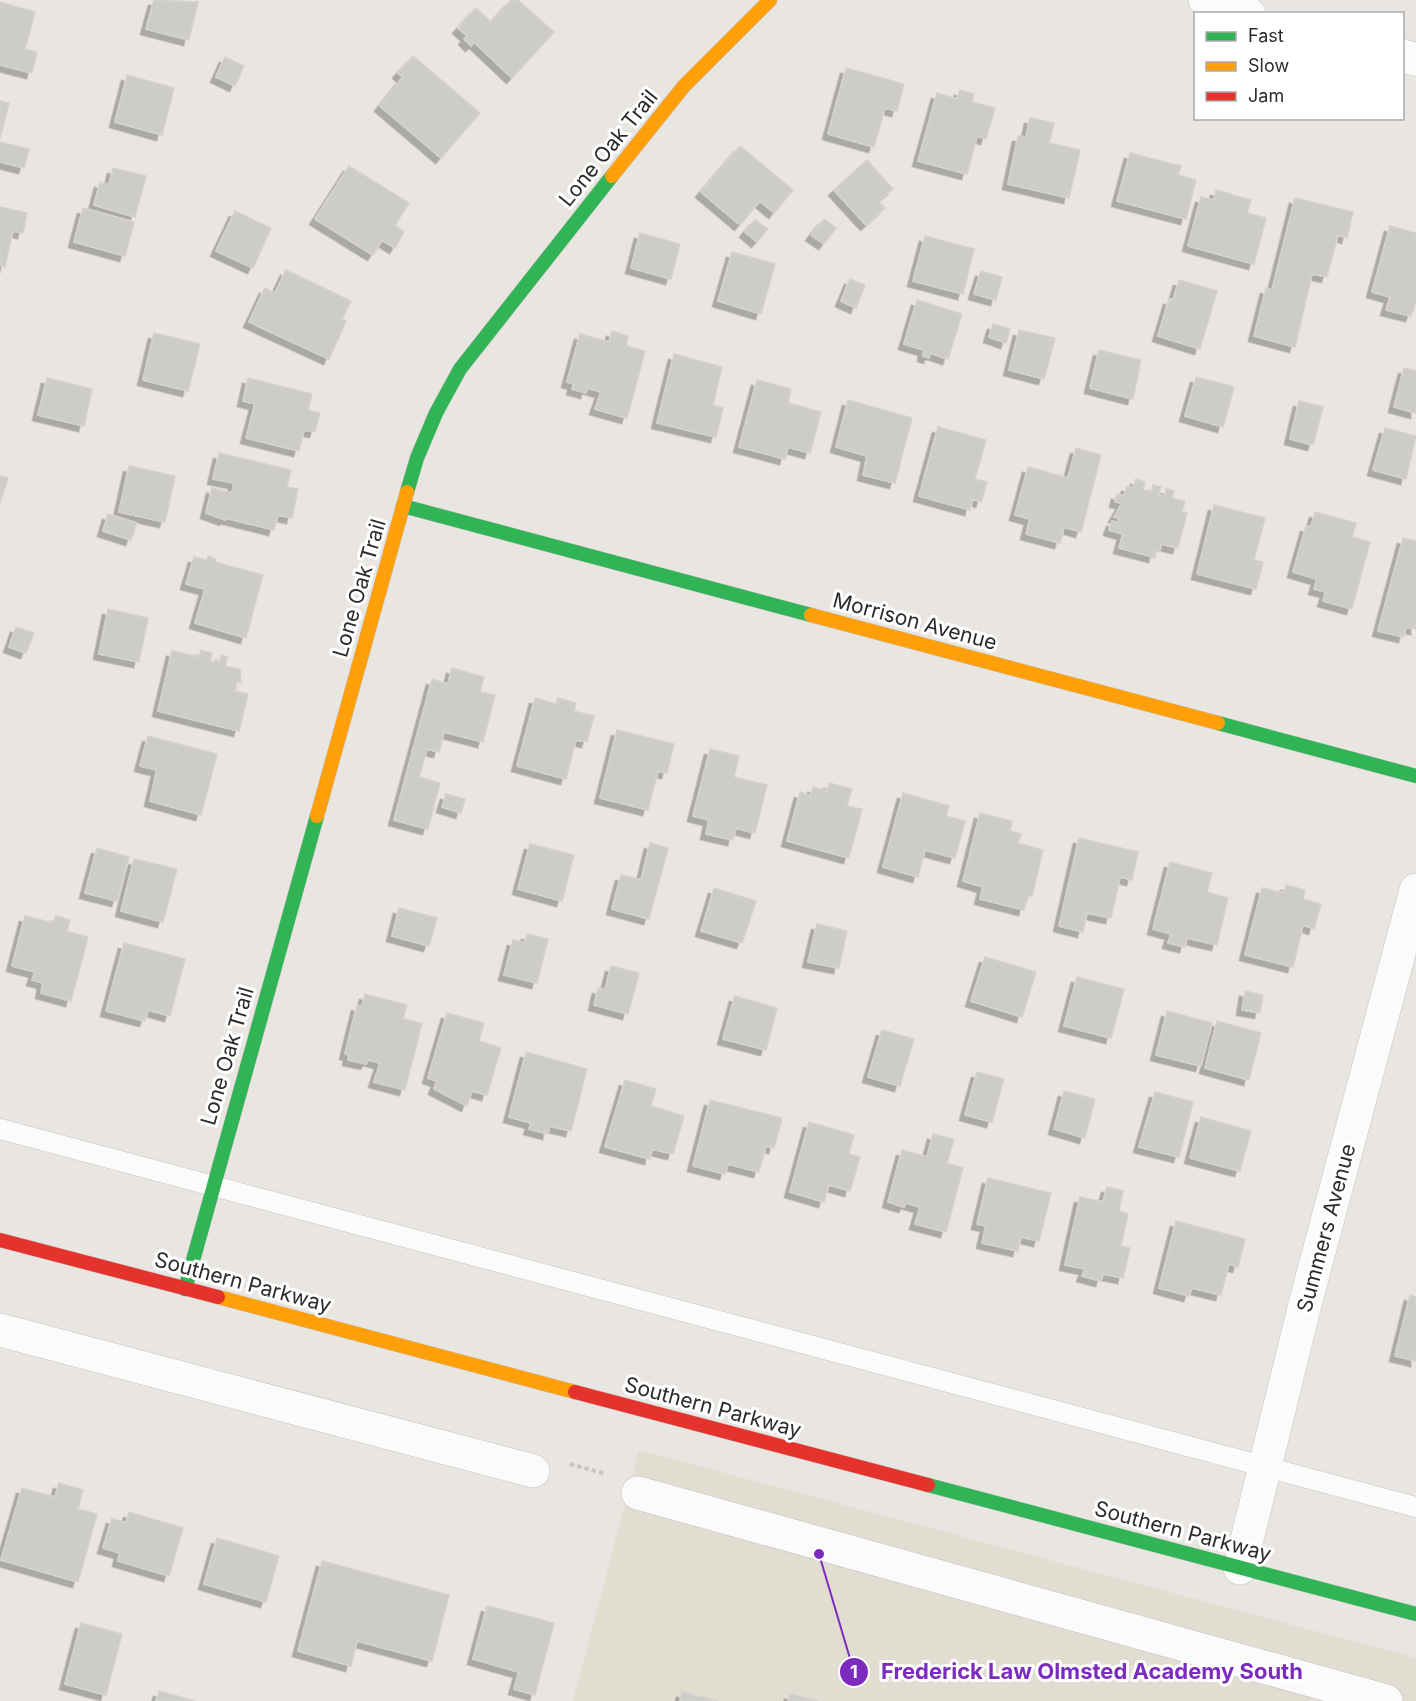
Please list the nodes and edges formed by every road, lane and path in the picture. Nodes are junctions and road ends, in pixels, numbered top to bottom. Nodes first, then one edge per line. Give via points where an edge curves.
1 (770, 0) edge
2 (1205, 0) edge
3 (1243, 12) edge
4 (403, 506) junction
5 (1416, 776) edge
6 (1416, 890) edge
7 (0, 1129) edge
8 (214, 1185) junction
9 (0, 1240) edge
10 (185, 1289) junction
11 (0, 1330) edge
12 (1265, 1467) junction
13 (533, 1471) joint
14 (638, 1493) joint
15 (1416, 1507) edge
16 (1240, 1568) junction
17 (1416, 1614) edge
18 (1386, 1701) edge

1 - 4 street, Lone Oak Trail via 684,86 460,369 417,458
2 - 3 street
4 - 5 street, Morrison Avenue
4 - 8 street, Lone Oak Trail
6 - 12 street, Summers Avenue
7 - 8 lane
8 - 10 street, Lone Oak Trail
8 - 12 lane
9 - 10 street, Southern Parkway
10 - 16 street, Southern Parkway
11 - 13 street
12 - 15 lane
12 - 16 street, Summers Avenue
13 - 14 path via 549,1458 629,1480
14 - 18 street
16 - 17 street, Southern Parkway

